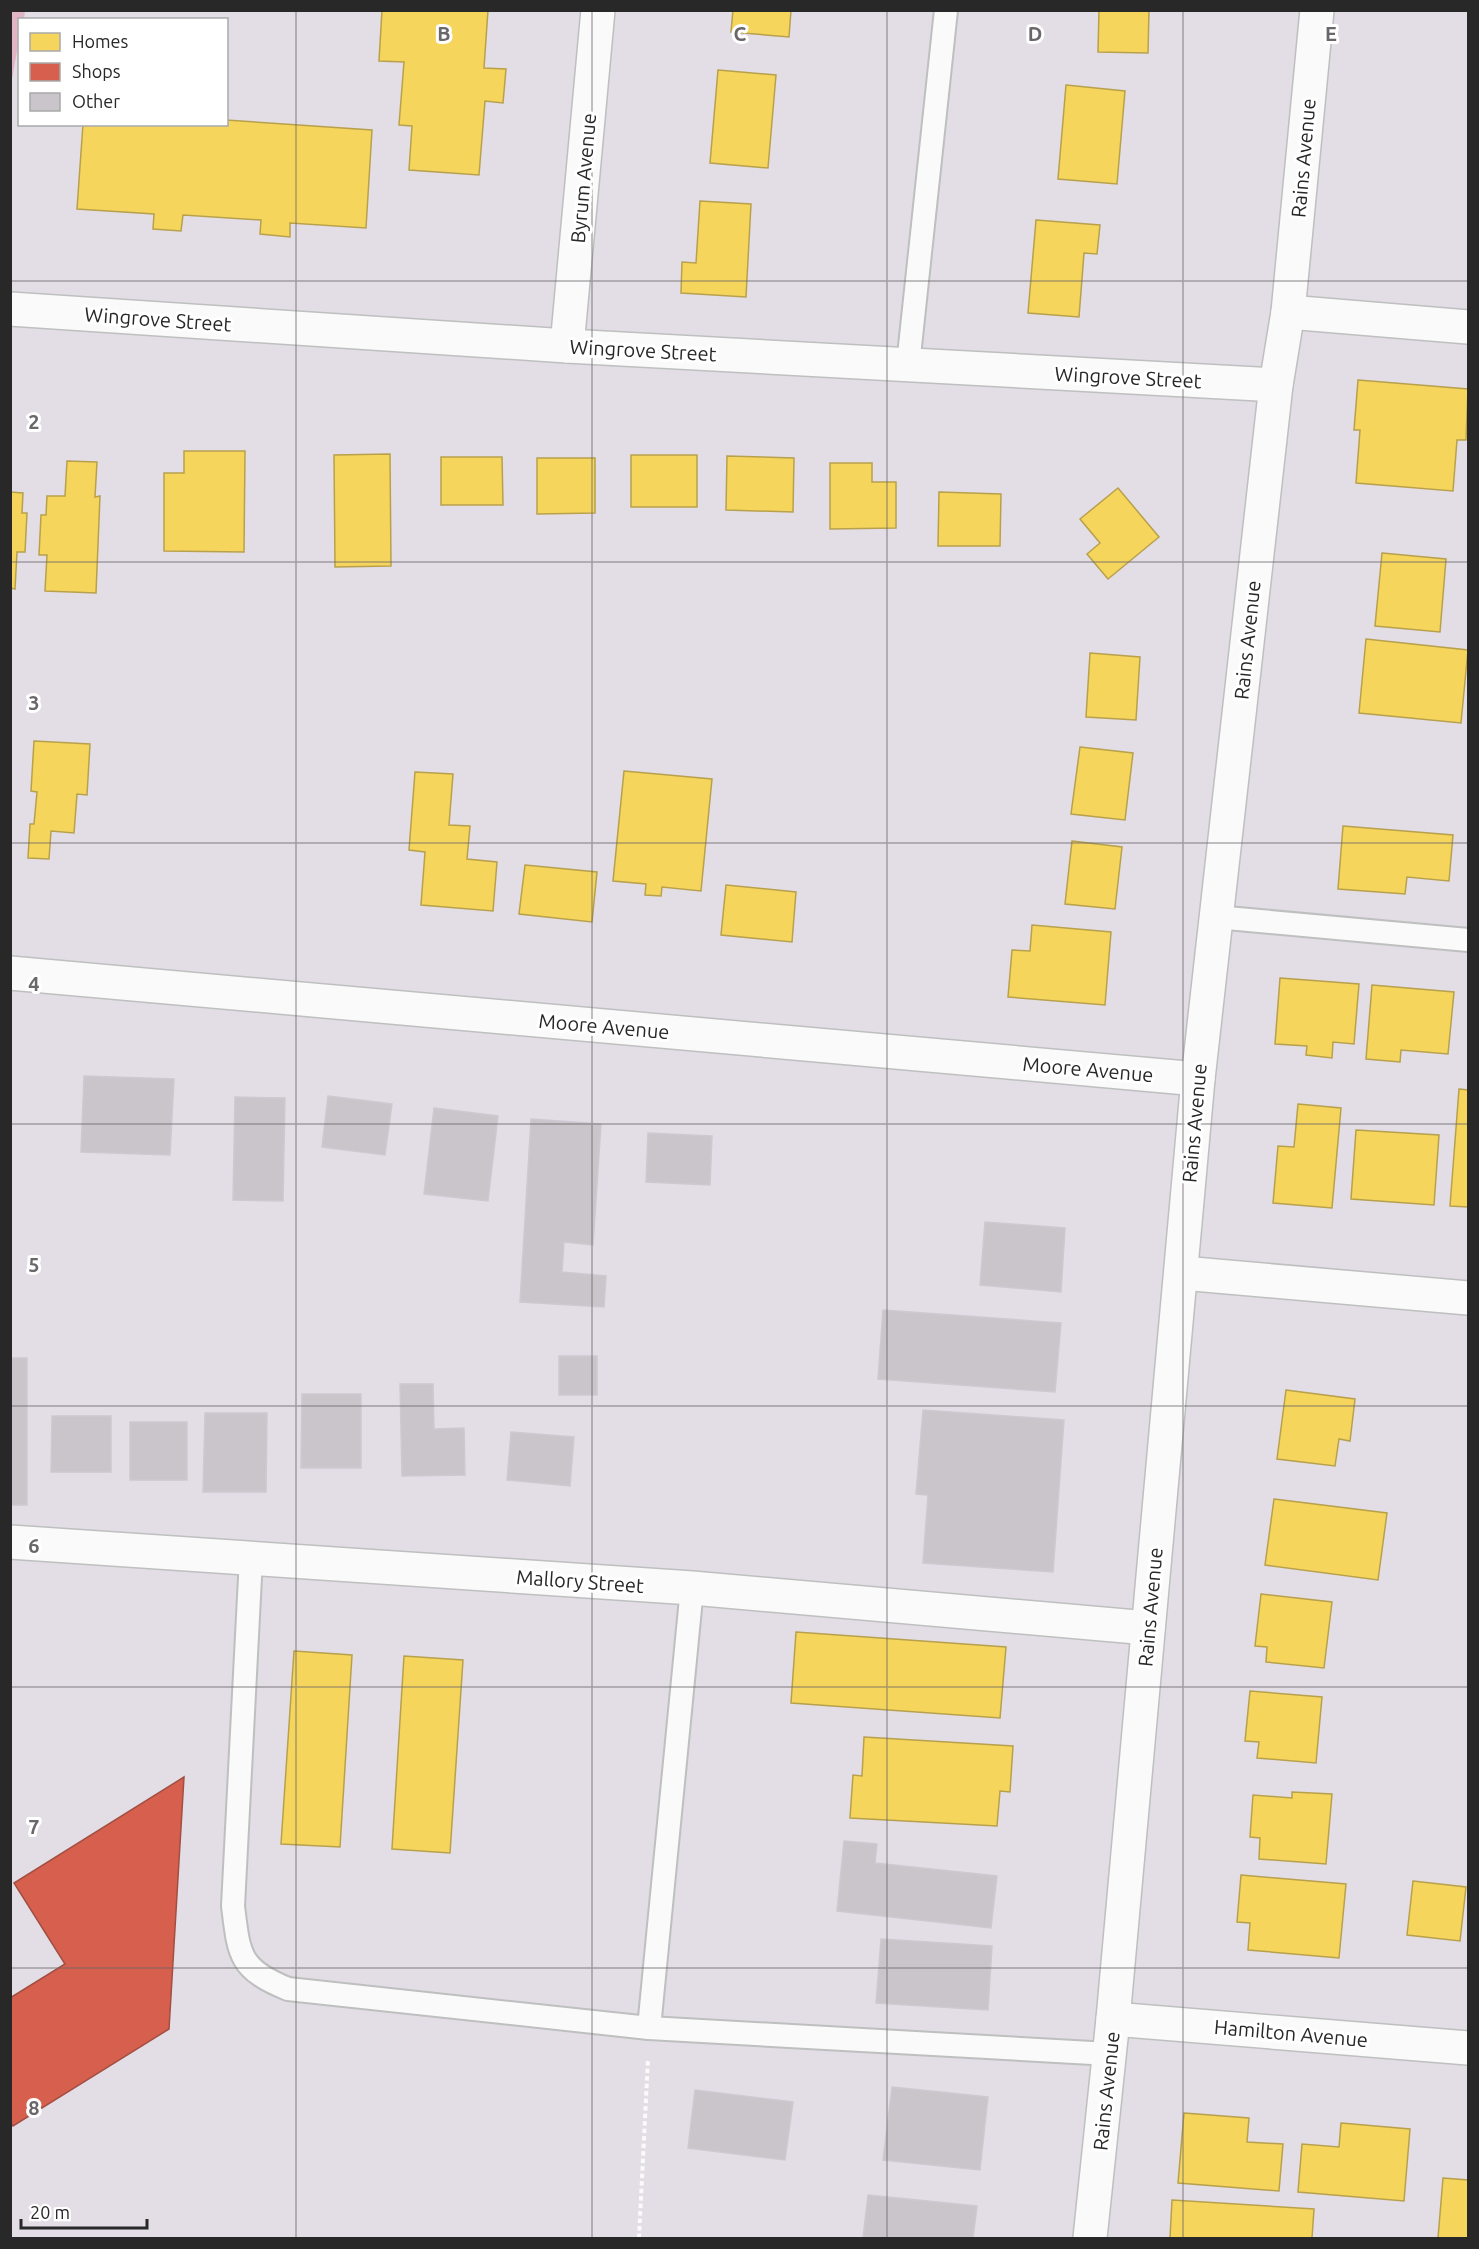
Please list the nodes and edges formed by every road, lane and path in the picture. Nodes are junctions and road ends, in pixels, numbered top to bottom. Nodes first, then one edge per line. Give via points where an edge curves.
1 (598, 10) edge
2 (946, 10) edge
3 (1317, 10) edge
4 (10, 309) edge
5 (1288, 312) junction
6 (1468, 327) edge
7 (567, 346) junction
8 (908, 365) junction
9 (1276, 385) junction
10 (1216, 917) junction
11 (1468, 940) edge
12 (10, 973) edge
13 (1198, 1079) junction
14 (1182, 1273) junction
15 (1468, 1298) edge
16 (10, 1542) edge
17 (251, 1558) junction
18 (692, 1588) junction
19 (1148, 1628) junction
20 (1113, 2019) junction
21 (649, 2028) junction
22 (1468, 2048) edge
23 (1110, 2054) junction
24 (639, 2238) edge
25 (1090, 2238) edge

1 - 7 street, Byrum Avenue
2 - 8 lane
3 - 5 street, Rains Avenue
4 - 7 street, Wingrove Street
5 - 6 street
5 - 9 street, Rains Avenue
7 - 8 street, Wingrove Street
8 - 9 street, Wingrove Street
9 - 10 street, Rains Avenue
10 - 11 lane
10 - 13 street, Rains Avenue
12 - 13 street, Moore Avenue
13 - 14 street, Rains Avenue
14 - 15 street
14 - 19 street, Rains Avenue
16 - 17 street, Mallory Street
17 - 18 street, Mallory Street
17 - 21 lane via 233,1906 239,1950 260,1978 288,1989
18 - 19 street, Mallory Street
18 - 21 lane
19 - 20 street, Rains Avenue
20 - 22 street, Hamilton Avenue
20 - 23 street, Rains Avenue
21 - 23 lane
21 - 24 path
23 - 25 street, Rains Avenue

